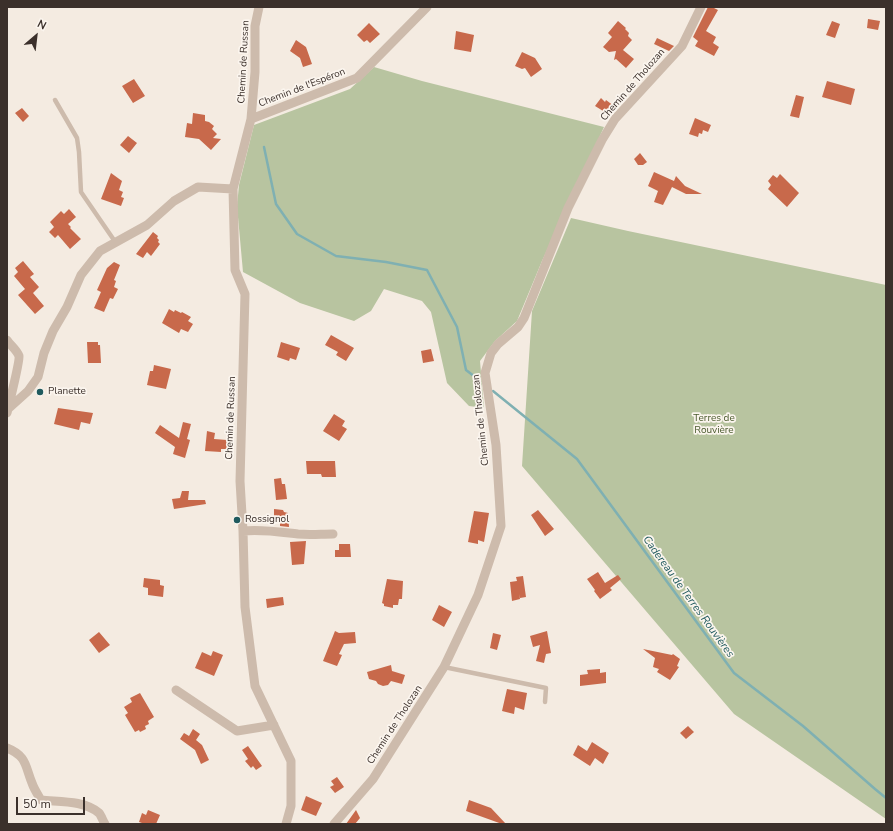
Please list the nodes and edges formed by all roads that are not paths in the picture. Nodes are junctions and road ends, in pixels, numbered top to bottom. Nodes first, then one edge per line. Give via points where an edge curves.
1 (259, 7) edge
2 (427, 7) edge
3 (701, 7) edge
4 (55, 100) dead end
5 (251, 119) junction
6 (233, 189) junction
7 (116, 243) junction
8 (7, 340) edge
9 (8, 411) edge
10 (243, 531) junction
11 (332, 534) dead end
12 (444, 667) junction
13 (176, 690) dead end
14 (545, 702) dead end
15 (274, 725) junction
16 (7, 748) edge
17 (105, 824) edge
18 (286, 824) edge
19 (334, 824) edge

1 - 5 street, Chemin de Russan via 255,26 255,80
2 - 5 street, Chemin de l'Espéron via 357,78
3 - 12 street, Chemin de Tholozan via 682,46 615,119 602,140 568,208 524,318 512,333 498,344 487,362 486,390 496,445 501,526 478,595
4 - 7 lane via 77,138 81,192
5 - 6 street, Chemin de Russan
6 - 7 street via 198,187 174,201 148,225
6 - 10 street, Chemin de Russan via 234,270 245,294 240,481
7 - 9 street via 100,251 81,275 68,307 52,332 38,377
8 - 9 street via 19,355
10 - 11 street
10 - 15 street, Chemin de Russan via 245,607 255,686
12 - 14 lane via 546,688
12 - 19 street, Chemin de Tholozan via 373,779
13 - 15 street via 237,731
15 - 18 street, Chemin de Russan via 291,761 291,806
16 - 17 street via 25,761 41,800 87,806 100,813

